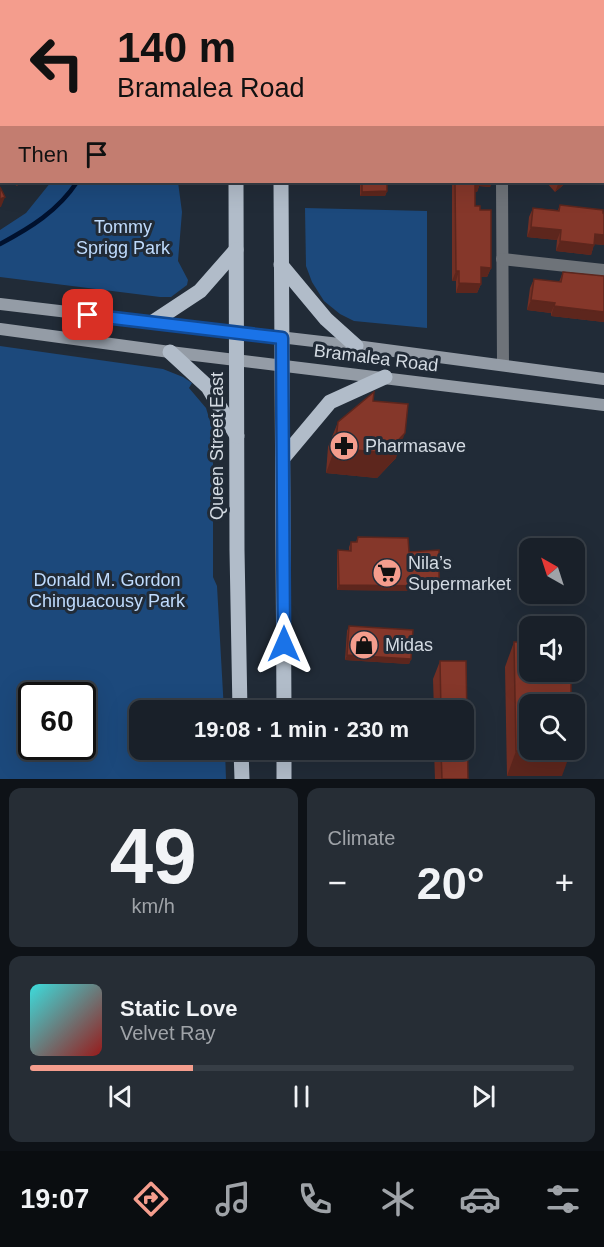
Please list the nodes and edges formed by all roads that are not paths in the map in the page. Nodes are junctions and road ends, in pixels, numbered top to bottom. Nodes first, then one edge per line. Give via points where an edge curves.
1 (236, 183) edge
2 (281, 183) edge
3 (502, 183) edge
4 (236, 250) junction
5 (502, 259) junction
6 (281, 265) junction
7 (604, 270) edge
8 (0, 304) edge
9 (153, 322) junction
10 (0, 329) edge
11 (236, 332) junction
12 (282, 338) junction
13 (356, 346) junction
14 (170, 352) junction
15 (236, 360) junction
16 (282, 365) junction
17 (503, 365) junction
18 (385, 377) junction
19 (604, 379) edge
20 (604, 405) edge
21 (237, 436) junction
22 (283, 458) junction
23 (240, 700) edge
24 (284, 700) edge
25 (241, 760) edge
26 (284, 760) edge
27 (242, 779) edge
28 (284, 779) edge

1 - 4 main road, Queen Street East
2 - 6 main road
3 - 5 street
4 - 9 main road via 200,291
4 - 11 main road, Queen Street East
5 - 7 street
5 - 17 street
6 - 12 main road
6 - 13 main road via 326,319
8 - 9 main road, Bramalea Road
9 - 11 main road, Bramalea Road
10 - 14 main road, Bramalea Road
11 - 12 main road, Bramalea Road
11 - 15 main road, Queen Street East
12 - 13 main road, Bramalea Road
12 - 16 main road
13 - 17 main road, Bramalea Road
14 - 15 main road, Bramalea Road
14 - 21 main road via 208,387
15 - 16 main road, Bramalea Road
15 - 21 main road, Queen Street East
16 - 18 main road, Bramalea Road
16 - 22 main road
17 - 19 main road, Bramalea Road
18 - 20 main road, Bramalea Road
18 - 22 main road via 330,402
21 - 23 main road, Queen Street East
22 - 24 main road
25 - 27 main road
26 - 28 main road

